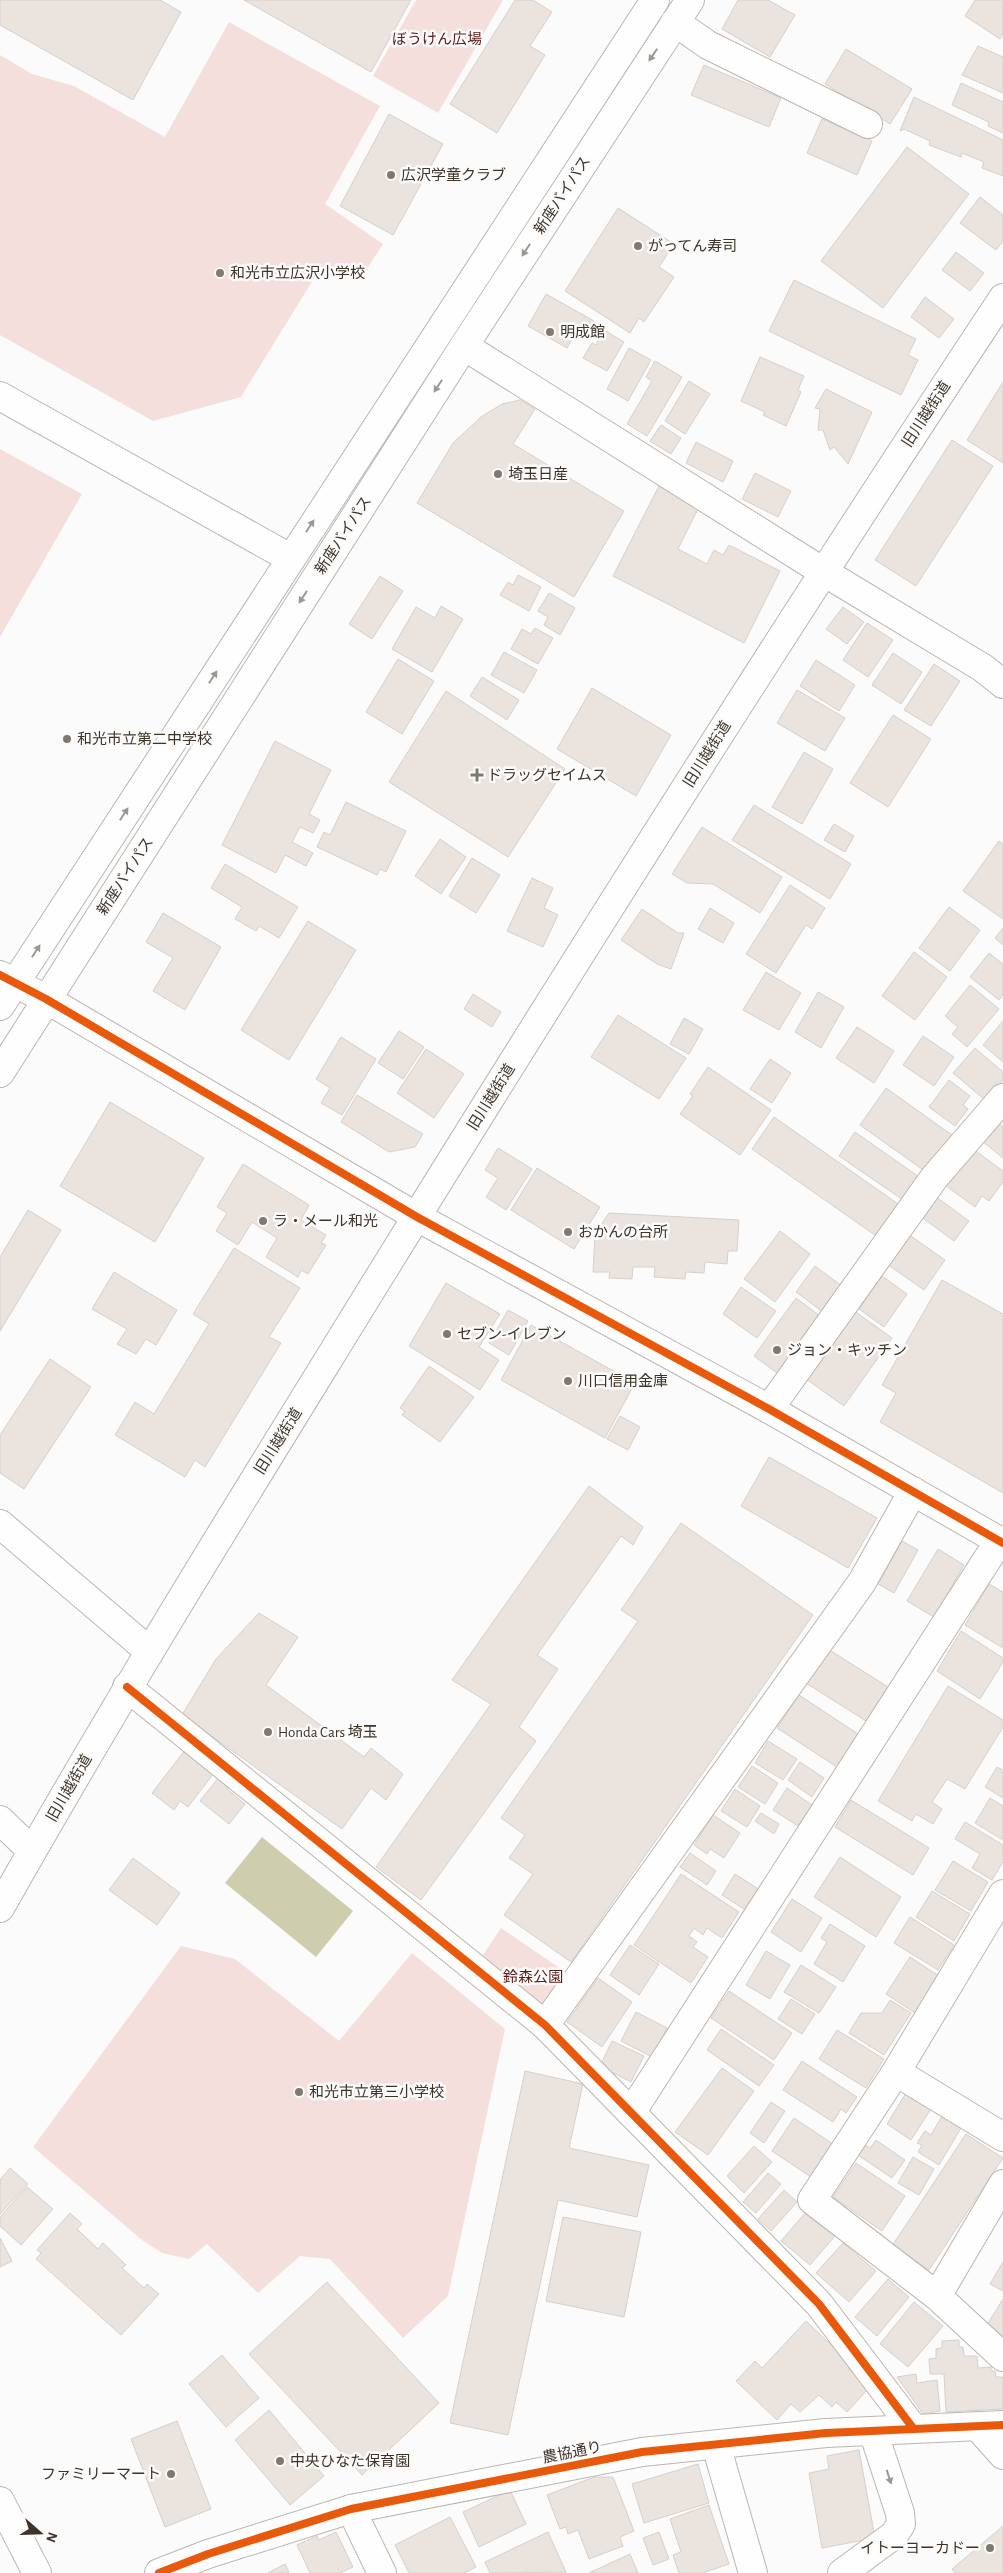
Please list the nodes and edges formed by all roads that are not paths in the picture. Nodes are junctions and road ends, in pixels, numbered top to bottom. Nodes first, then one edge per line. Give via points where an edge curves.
1 (654, 0) edge
2 (690, 0) edge
3 (675, 22) junction
4 (868, 124) dead end
5 (1003, 298) edge
6 (464, 346) junction
7 (0, 396) edge
8 (290, 558) junction
9 (822, 571) junction
10 (1003, 684) edge
11 (8, 979) edge
12 (46, 999) junction
13 (0, 1006) edge
14 (0, 1073) edge
15 (1003, 1098) edge
16 (417, 1216) junction
17 (769, 1410) junction
18 (913, 1491) junction
19 (0, 1524) edge
20 (1001, 1542) edge
21 (149, 1651) junction
22 (126, 1687) junction
23 (0, 1820) edge
24 (32, 1851) junction
25 (1003, 1894) edge
26 (0, 1908) edge
27 (545, 2025) junction
28 (896, 2072) junction
29 (631, 2113) junction
30 (1003, 2137) edge
31 (1003, 2184) edge
32 (937, 2296) junction
33 (1003, 2357) edge
34 (991, 2426) edge
35 (913, 2428) junction
36 (873, 2430) junction
37 (716, 2445) junction
38 (1003, 2455) edge
39 (0, 2501) edge
40 (351, 2509) junction
41 (37, 2573) edge
42 (159, 2573) edge
43 (382, 2573) edge
44 (753, 2573) edge
45 (842, 2573) edge

8 -> 1 main road, 新座バイパス
2 - 3 main road, 新座バイパス
3 - 4 main road via 708,44
3 -> 6 main road, 新座バイパス
5 - 9 main road, 旧川越街道
6 - 9 main road
6 -> 12 main road, 新座バイパス
7 - 8 main road
11 -> 8 main road, 新座バイパス
9 - 10 main road via 983,668
9 - 16 main road, 旧川越街道
11 - 12 main road
11 - 13 main road, 新座バイパス
12 - 14 main road, 新座バイパス
12 - 16 main road
15 - 17 main road via 934,1178
16 - 17 main road
16 - 21 main road, 旧川越街道
17 - 18 main road
18 - 20 main road
18 - 27 main road via 862,1582
19 - 21 main road
20 - 29 main road
21 - 22 main road, 旧川越街道
22 - 24 main road, 旧川越街道
22 - 27 main road
23 - 24 main road
24 - 26 main road, 旧川越街道
25 - 28 main road
27 - 29 main road
28 - 30 main road
28 - 32 main road via 812,2200
29 - 35 main road via 819,2304
31 - 32 main road
32 - 33 main road
34 - 35 main road, 農協通り
34 - 38 main road
35 - 36 main road, 農協通り
36 - 37 main road, 農協通り
36 -> 45 main road via 901,2524 894,2535
37 - 40 main road, 農協通り via 642,2452
37 - 44 main road
39 - 41 main road
40 - 42 main road, 農協通り via 208,2554
40 - 43 main road

